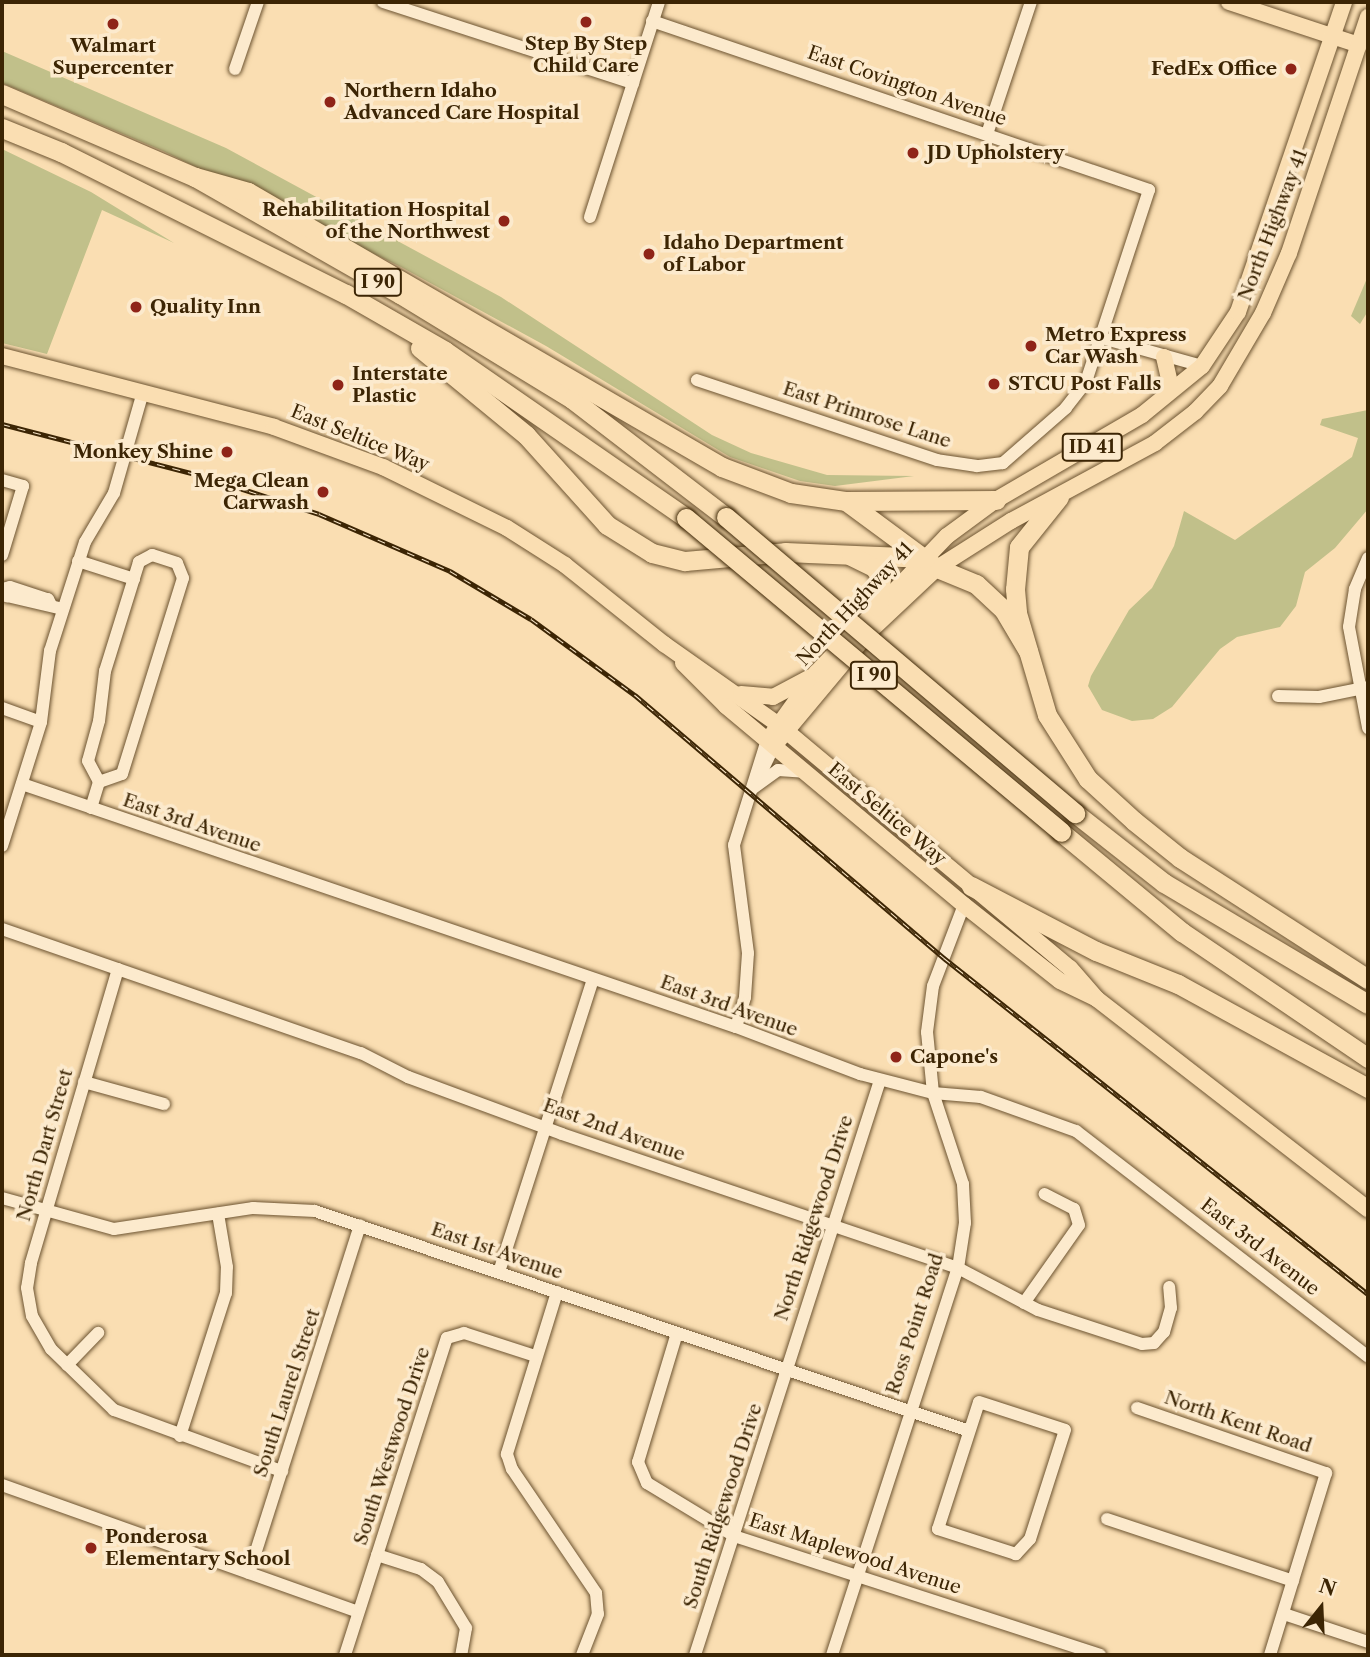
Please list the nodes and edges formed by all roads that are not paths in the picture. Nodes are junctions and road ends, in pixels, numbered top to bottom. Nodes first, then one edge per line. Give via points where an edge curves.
1 (258, 2) edge
2 (383, 2) edge
3 (659, 2) edge
4 (1031, 2) edge
5 (1229, 2) edge
6 (1344, 2) edge
7 (1368, 17) edge
8 (652, 21) junction
9 (1333, 37) junction
10 (1364, 46) edge
11 (235, 69) dead end
12 (633, 83) junction
13 (2, 94) edge
14 (2, 128) edge
15 (987, 134) junction
16 (195, 177) junction
17 (1149, 190) joint
18 (590, 217) dead end
19 (345, 294) junction
20 (1238, 312) junction
21 (1102, 338) junction
22 (2, 356) edge
23 (1164, 357) junction
24 (1202, 366) junction
25 (1225, 378) junction
26 (697, 380) dead end
27 (143, 392) junction
28 (1165, 395) junction
29 (2, 480) edge
30 (1059, 497) junction
31 (996, 500) junction
32 (846, 501) junction
33 (844, 553) junction
34 (2, 555) edge
35 (1368, 558) edge
36 (78, 562) junction
37 (932, 563) junction
38 (134, 579) junction
39 (3, 589) edge
40 (57, 607) junction
41 (878, 607) junction
42 (664, 644) junction
43 (1028, 650) junction
44 (816, 673) junction
45 (1364, 688) edge
46 (737, 693) junction
47 (1278, 696) dead end
48 (811, 706) junction
49 (2, 708) edge
50 (41, 722) junction
51 (1368, 727) edge
52 (783, 728) junction
53 (771, 743) junction
54 (818, 757) junction
55 (807, 773) junction
56 (99, 782) junction
57 (22, 784) junction
58 (752, 789) junction
59 (847, 807) junction
60 (91, 808) junction
61 (2, 846) edge
62 (971, 886) junction
63 (964, 905) junction
64 (2, 929) edge
65 (118, 969) junction
66 (1368, 979) edge
67 (593, 980) junction
68 (1097, 999) junction
69 (1368, 1004) edge
70 (736, 1027) junction
71 (1368, 1058) edge
72 (880, 1080) junction
73 (84, 1082) junction
74 (1368, 1088) edge
75 (933, 1093) junction
76 (164, 1104) dead end
77 (545, 1127) junction
78 (1045, 1194) dead end
79 (2, 1198) edge
80 (1368, 1209) edge
81 (44, 1211) junction
82 (218, 1214) junction
83 (360, 1225) junction
84 (831, 1225) junction
85 (958, 1268) junction
86 (499, 1272) junction
87 (1170, 1287) dead end
88 (556, 1292) junction
89 (1024, 1303) junction
90 (98, 1333) dead end
91 (677, 1333) junction
92 (535, 1356) junction
93 (1368, 1357) edge
94 (67, 1365) junction
95 (787, 1368) junction
96 (1138, 1408) dead end
97 (909, 1411) junction
98 (969, 1431) junction
99 (180, 1436) junction
100 (282, 1471) junction
101 (2, 1485) edge
102 (1107, 1519) dead end
103 (734, 1536) junction
104 (377, 1555) junction
105 (249, 1573) junction
106 (856, 1573) junction
107 (1293, 1581) junction
108 (358, 1612) junction
109 (1284, 1614) junction
110 (1368, 1642) edge
111 (345, 1655) edge
112 (461, 1655) edge
113 (582, 1655) edge
114 (695, 1655) edge
115 (832, 1655) edge
116 (1100, 1655) edge
117 (1270, 1655) edge

1 - 11 street
2 - 12 street
3 - 8 street
4 - 15 street
5 - 9 main road
6 - 9 main road, North Highway 41 / ID 41
7 - 10 main road, North Highway 41
8 - 12 street
8 - 15 street, East Covington Avenue
9 - 10 main road
9 - 20 main road, North Highway 41 / ID 41
10 - 25 main road, North Highway 41 / ID 41 via 1293,242 1263,313
12 - 18 street
13 - 16 highway, I 90
14 - 19 highway, I 90 via 61,152
15 - 17 street, East Covington Avenue
16 - 32 highway via 248,192 722,467 781,490
16 - 69 highway, I 90, bridge via 572,398 726,517 1075,813 1176,890
17 - 21 street, East Primrose Lane
19 - 33 highway via 496,408 607,525 632,543 685,561 785,552
19 - 71 highway, I 90, bridge via 532,407 686,519 1182,932
20 - 24 main road, North Highway 41 / ID 41
20 - 25 main road via 1245,327 1222,368
21 - 23 street
21 - 26 street, East Primrose Lane via 1074,401 1016,456 995,466 937,460
22 - 27 main road, East Seltice Way
23 - 24 street
23 - 28 main road via 1170,382
24 - 28 main road, North Highway 41 / ID 41
25 - 30 main road, North Highway 41 / ID 41 via 1172,430
27 - 36 street via 114,493
27 - 42 main road, East Seltice Way via 274,427 444,495 538,547
28 - 31 main road, North Highway 41 / ID 41 via 1083,452
29 - 34 street via 23,486
30 - 37 main road, North Highway 41 / ID 41
30 - 43 highway via 1019,547 1017,613
31 - 32 highway
31 - 37 main road, North Highway 41 / ID 41
32 - 37 highway
33 - 37 highway
33 - 41 highway via 874,567 881,578
35 - 45 street via 1349,618
36 - 38 street
36 - 40 street
37 - 41 main road, North Highway 41 / ID 41
37 - 43 highway via 976,584 1003,609
37 - 48 main road, North Highway 41 / ID 41 via 868,633
38 - 56 street via 104,671 99,721 88,761
38 - 56 street via 139,562 148,555 177,564 183,574 122,774
39 - 40 street via 48,599
40 - 50 street
41 - 44 main road, North Highway 41 / ID 41
42 - 46 main road, East Seltice Way
42 - 53 main road, East Seltice Way
43 - 66 highway via 1046,715 1088,779 1180,858
44 - 46 main road via 773,697
44 - 52 main road, North Highway 41 / ID 41
45 - 47 street via 1319,697
45 - 51 street
46 - 52 main road, East Seltice Way
48 - 52 main road, North Highway 41 / ID 41
48 - 54 main road via 805,738
49 - 50 street
50 - 57 street
52 - 53 main road
52 - 54 main road, East Seltice Way
53 - 55 main road, East Seltice Way
53 - 58 street
54 - 62 main road, East Seltice Way
55 - 58 street via 778,770
55 - 59 main road, East Seltice Way
56 - 60 street
57 - 60 street, East 3rd Avenue
57 - 61 street
58 - 70 street via 734,845 748,953 745,997
59 - 62 main road via 902,840 954,883
59 - 63 main road, East Seltice Way
60 - 67 street, East 3rd Avenue
62 - 63 main road, Ross Point Road
62 - 68 main road, East Seltice Way via 1070,968
62 - 74 highway via 1096,951 1178,984
63 - 68 main road, East Seltice Way via 1060,981
63 - 75 street, Ross Point Road via 929,1005
64 - 65 street, East 2nd Avenue
65 - 73 street, North Dart Street
65 - 77 street, East 2nd Avenue via 361,1053 408,1077
67 - 70 street, East 3rd Avenue
67 - 77 street
68 - 80 main road, East Seltice Way
70 - 72 street, East 3rd Avenue
72 - 75 street, East 3rd Avenue
72 - 84 street, North Ridgewood Drive
73 - 76 street
73 - 81 street, North Dart Street
75 - 85 street, Ross Point Road via 963,1184 965,1223
75 - 93 street, East 3rd Avenue via 981,1097 1076,1131
77 - 84 street, East 2nd Avenue
77 - 86 street
78 - 89 street via 1074,1209 1079,1224
79 - 81 street, East 1st Avenue
81 - 82 street, East 1st Avenue via 114,1229
81 - 94 street, North Dart Street via 29,1272 28,1298 39,1333
82 - 83 street, East 1st Avenue via 292,1207
82 - 99 street via 227,1267 226,1293
83 - 86 street, East 1st Avenue
83 - 100 street, South Laurel Street
84 - 85 street, East 2nd Avenue
84 - 95 street, North Ridgewood Drive
85 - 89 street, East 2nd Avenue
85 - 97 street, Ross Point Road
86 - 88 street, East 1st Avenue
87 - 89 street, East 2nd Avenue via 1171,1308 1164,1332 1147,1345
88 - 91 street, East 1st Avenue
88 - 92 street
90 - 94 street
91 - 95 street, East 1st Avenue
91 - 103 street, East Maplewood Avenue via 638,1462 643,1478
92 - 104 street, South Westwood Drive via 464,1333 447,1338
92 - 113 street via 507,1454 521,1483 596,1593 598,1614
94 - 99 street, North Dart Street via 114,1410
95 - 97 street, East 1st Avenue
95 - 103 street, South Ridgewood Drive
96 - 107 street, North Kent Road via 1326,1473
97 - 98 street, East 1st Avenue
97 - 106 street, Ross Point Road
98 - 98 street via 938,1529 1007,1552 1021,1552 1030,1539 1065,1430 979,1402
99 - 100 street, North Dart Street
100 - 105 street, South Laurel Street
101 - 105 street
102 - 107 street
103 - 106 street, East Maplewood Avenue
103 - 114 street, South Ridgewood Drive
104 - 108 street, South Westwood Drive
104 - 112 street via 421,1569 438,1582 466,1628
105 - 108 street
106 - 115 street, Ross Point Road
106 - 116 street, East Maplewood Avenue
107 - 109 street
108 - 111 street, South Westwood Drive
109 - 110 street
109 - 117 street

